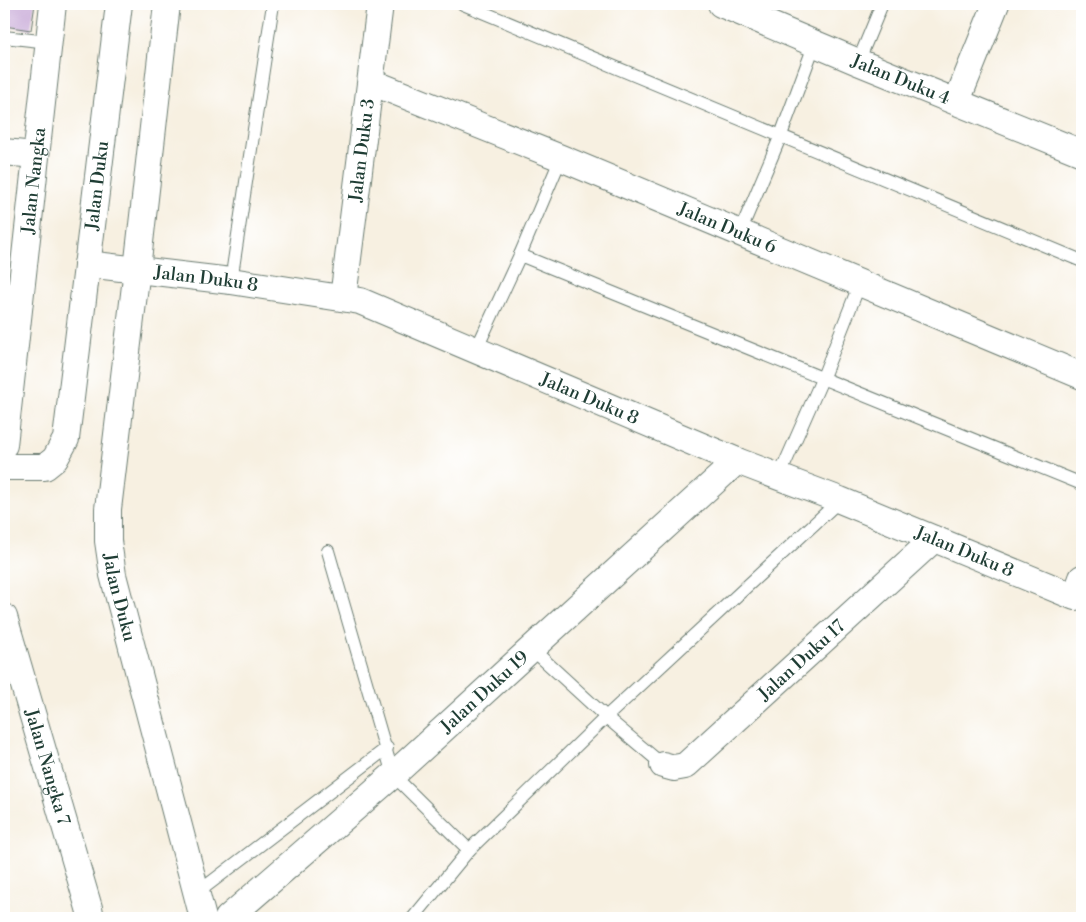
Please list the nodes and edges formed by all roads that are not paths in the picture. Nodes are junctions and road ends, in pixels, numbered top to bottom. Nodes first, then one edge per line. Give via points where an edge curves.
1 (53, 4) edge
2 (119, 4) edge
3 (167, 4) edge
4 (273, 4) edge
5 (380, 4) edge
6 (463, 4) edge
7 (721, 4) edge
8 (882, 4) edge
9 (996, 4) edge
10 (763, 12) edge
11 (4, 37) edge
12 (49, 42) junction
13 (815, 43) junction
14 (858, 62) junction
15 (371, 82) junction
16 (957, 101) junction
17 (781, 135) junction
18 (4, 152) edge
19 (1082, 153) edge
20 (35, 155) junction
21 (561, 158) junction
22 (740, 232) junction
23 (520, 255) junction
24 (1082, 261) edge
25 (88, 264) junction
26 (138, 269) junction
27 (231, 281) junction
28 (860, 283) junction
29 (343, 298) junction
30 (476, 350) junction
31 (1082, 376) edge
32 (823, 377) junction
33 (4, 445) edge
34 (737, 461) junction
35 (4, 467) edge
36 (779, 477) junction
37 (1082, 484) edge
38 (840, 500) junction
39 (934, 540) junction
40 (328, 551) dead end
41 (1080, 592) edge
42 (4, 617) edge
43 (532, 649) junction
44 (606, 717) junction
45 (387, 748) junction
46 (663, 765) joint
47 (394, 774) junction
48 (469, 850) junction
49 (197, 893) junction
50 (91, 918) edge
51 (203, 918) edge
52 (228, 918) edge
53 (412, 918) edge

1 - 12 street, Jalan Nangka
2 - 25 street, Jalan Duku
3 - 26 street, Jalan Duku
4 - 27 lane
5 - 15 street, Jalan Duku 3
6 - 17 lane
7 - 10 street, Jalan Duku 4
8 - 14 lane
9 - 16 street
10 - 13 street, Jalan Duku 4
11 - 12 lane
12 - 20 street, Jalan Nangka
13 - 14 street, Jalan Duku 4
13 - 17 lane
14 - 16 street, Jalan Duku 4
15 - 21 street, Jalan Duku 6
15 - 29 street, Jalan Duku 3
16 - 19 street, Jalan Duku 4
17 - 22 lane
17 - 24 lane
18 - 20 street
20 - 33 street, Jalan Nangka
21 - 22 street, Jalan Duku 6
21 - 23 lane
22 - 28 street, Jalan Duku 6
23 - 30 lane
23 - 32 lane
25 - 26 street, Jalan Duku 8
25 - 35 street, Jalan Duku via 66,439 56,459 45,467
26 - 27 street, Jalan Duku 8
26 - 49 street, Jalan Duku via 108,509 108,541 113,575
27 - 29 street, Jalan Duku 8
28 - 31 street, Jalan Duku 6
28 - 32 lane
29 - 30 street, Jalan Duku 8 via 360,301
30 - 34 street, Jalan Duku 8
32 - 36 lane
32 - 37 lane
34 - 36 street, Jalan Duku 8
34 - 43 street, Jalan Duku 19
36 - 38 street, Jalan Duku 8
38 - 39 street, Jalan Duku 8
38 - 44 lane
39 - 41 street, Jalan Duku 8
39 - 46 street, Jalan Duku 17 via 685,766
40 - 45 lane
42 - 50 street, Jalan Nangka 7
43 - 44 lane
43 - 47 street, Jalan Duku 19
44 - 46 lane
44 - 48 lane
45 - 47 lane
45 - 49 lane
47 - 48 lane
47 - 52 street, Jalan Duku 19
48 - 53 lane
49 - 51 street, Jalan Duku

